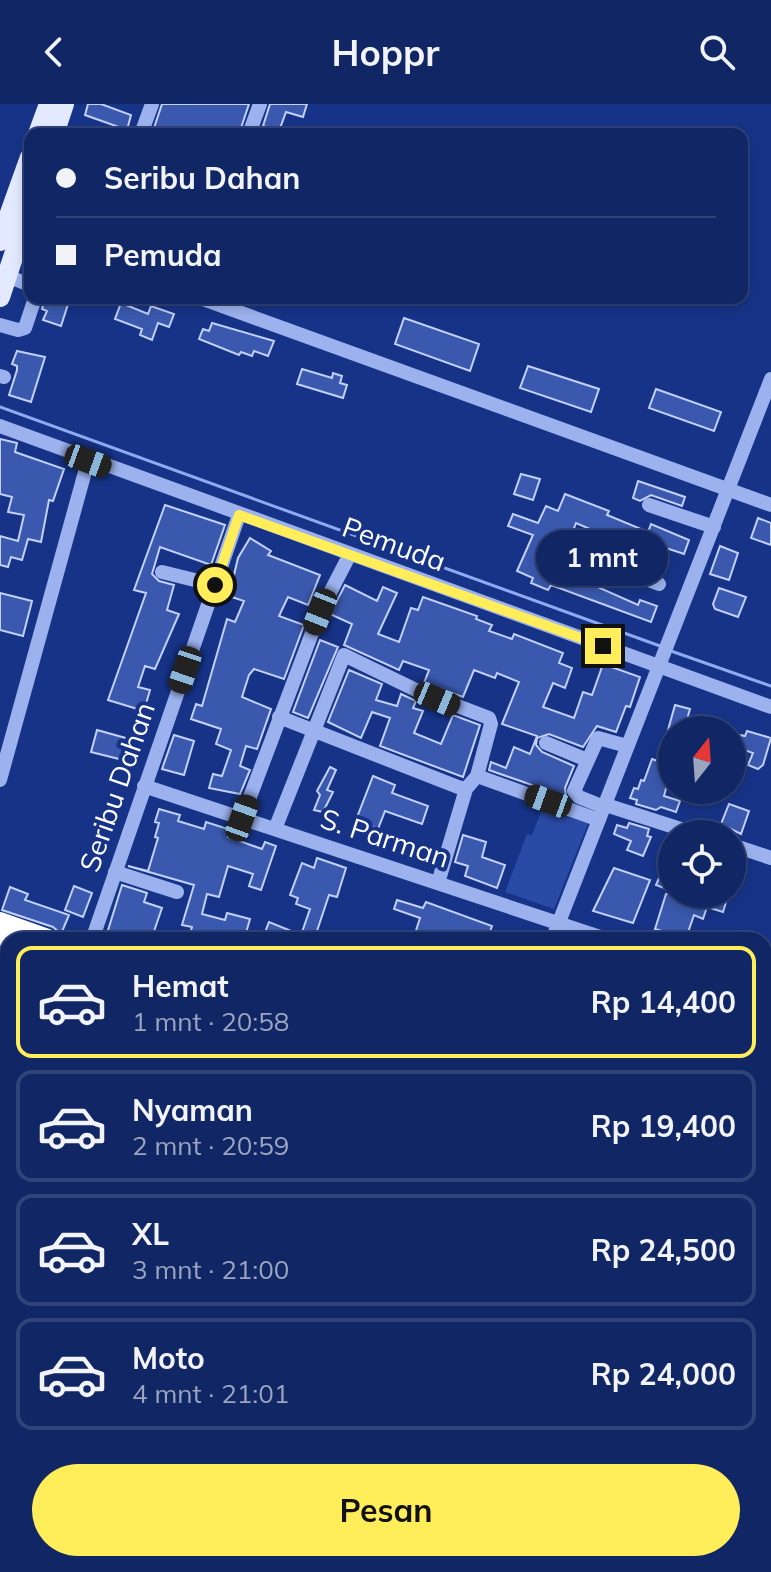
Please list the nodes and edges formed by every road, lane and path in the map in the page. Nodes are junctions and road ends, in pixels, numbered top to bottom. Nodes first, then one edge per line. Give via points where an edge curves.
1 (49, 104) edge
2 (64, 104) edge
3 (152, 104) edge
4 (260, 104) edge
5 (40, 128) edge
6 (56, 128) edge
7 (143, 128) edge
8 (251, 128) edge
9 (24, 186) edge
10 (24, 216) edge
11 (14, 234) edge
12 (7, 276) junction
13 (24, 283) edge
14 (0, 297) edge
15 (33, 304) edge
16 (216, 304) edge
17 (0, 325) edge
18 (771, 379) edge
19 (0, 426) edge
20 (88, 461) junction
21 (730, 491) junction
22 (649, 505) dead end
23 (771, 505) edge
24 (239, 515) junction
25 (714, 527) junction
26 (566, 548) dead end
27 (349, 556) junction
28 (162, 572) dead end
29 (215, 585) junction
30 (685, 594) junction
31 (659, 666) junction
32 (771, 707) edge
33 (279, 717) junction
34 (312, 732) junction
35 (546, 743) dead end
36 (627, 746) junction
37 (587, 760) junction
38 (477, 776) junction
39 (0, 780) edge
40 (144, 786) junction
41 (466, 789) junction
42 (603, 811) junction
43 (242, 818) junction
44 (658, 825) edge
45 (275, 829) junction
46 (746, 850) edge
47 (771, 858) edge
48 (115, 872) junction
49 (438, 883) junction
50 (177, 892) dead end
51 (0, 923) edge
52 (558, 924) junction
53 (25, 932) edge
54 (95, 932) edge
55 (555, 932) edge
56 (584, 932) edge

1 - 5 main road
2 - 6 main road
3 - 7 street
4 - 8 street
9 - 11 main road
10 - 11 main road
11 - 12 main road
12 - 13 street
12 - 14 main road
15 - 17 street via 25,328
16 - 21 street
18 - 21 street
19 - 20 street, Pemuda
20 - 24 street, Pemuda
20 - 39 street
21 - 23 street
21 - 25 street
22 - 25 street
24 - 27 street, Pemuda
24 - 29 street, Seribu Dahan
25 - 30 street
26 - 30 street
27 - 31 street, Pemuda
27 - 33 street via 320,612
28 - 29 street
29 - 40 street, Seribu Dahan
30 - 31 street
31 - 32 street, Pemuda
31 - 36 street
33 - 34 street
33 - 43 street
34 - 38 street via 341,659 349,656 489,718
34 - 41 street
34 - 45 street
35 - 37 street
36 - 37 street via 598,738
36 - 42 street
37 - 42 street via 574,791
38 - 41 street
38 - 42 street
40 - 43 street, S. Parman
40 - 48 street, Seribu Dahan
41 - 49 street
42 - 44 street
42 - 52 street
43 - 45 street, S. Parman
45 - 49 street, S. Parman
46 - 47 street
48 - 50 street
48 - 54 street, Seribu Dahan
49 - 52 street, S. Parman
51 - 53 highway
52 - 55 street
52 - 56 street, S. Parman

